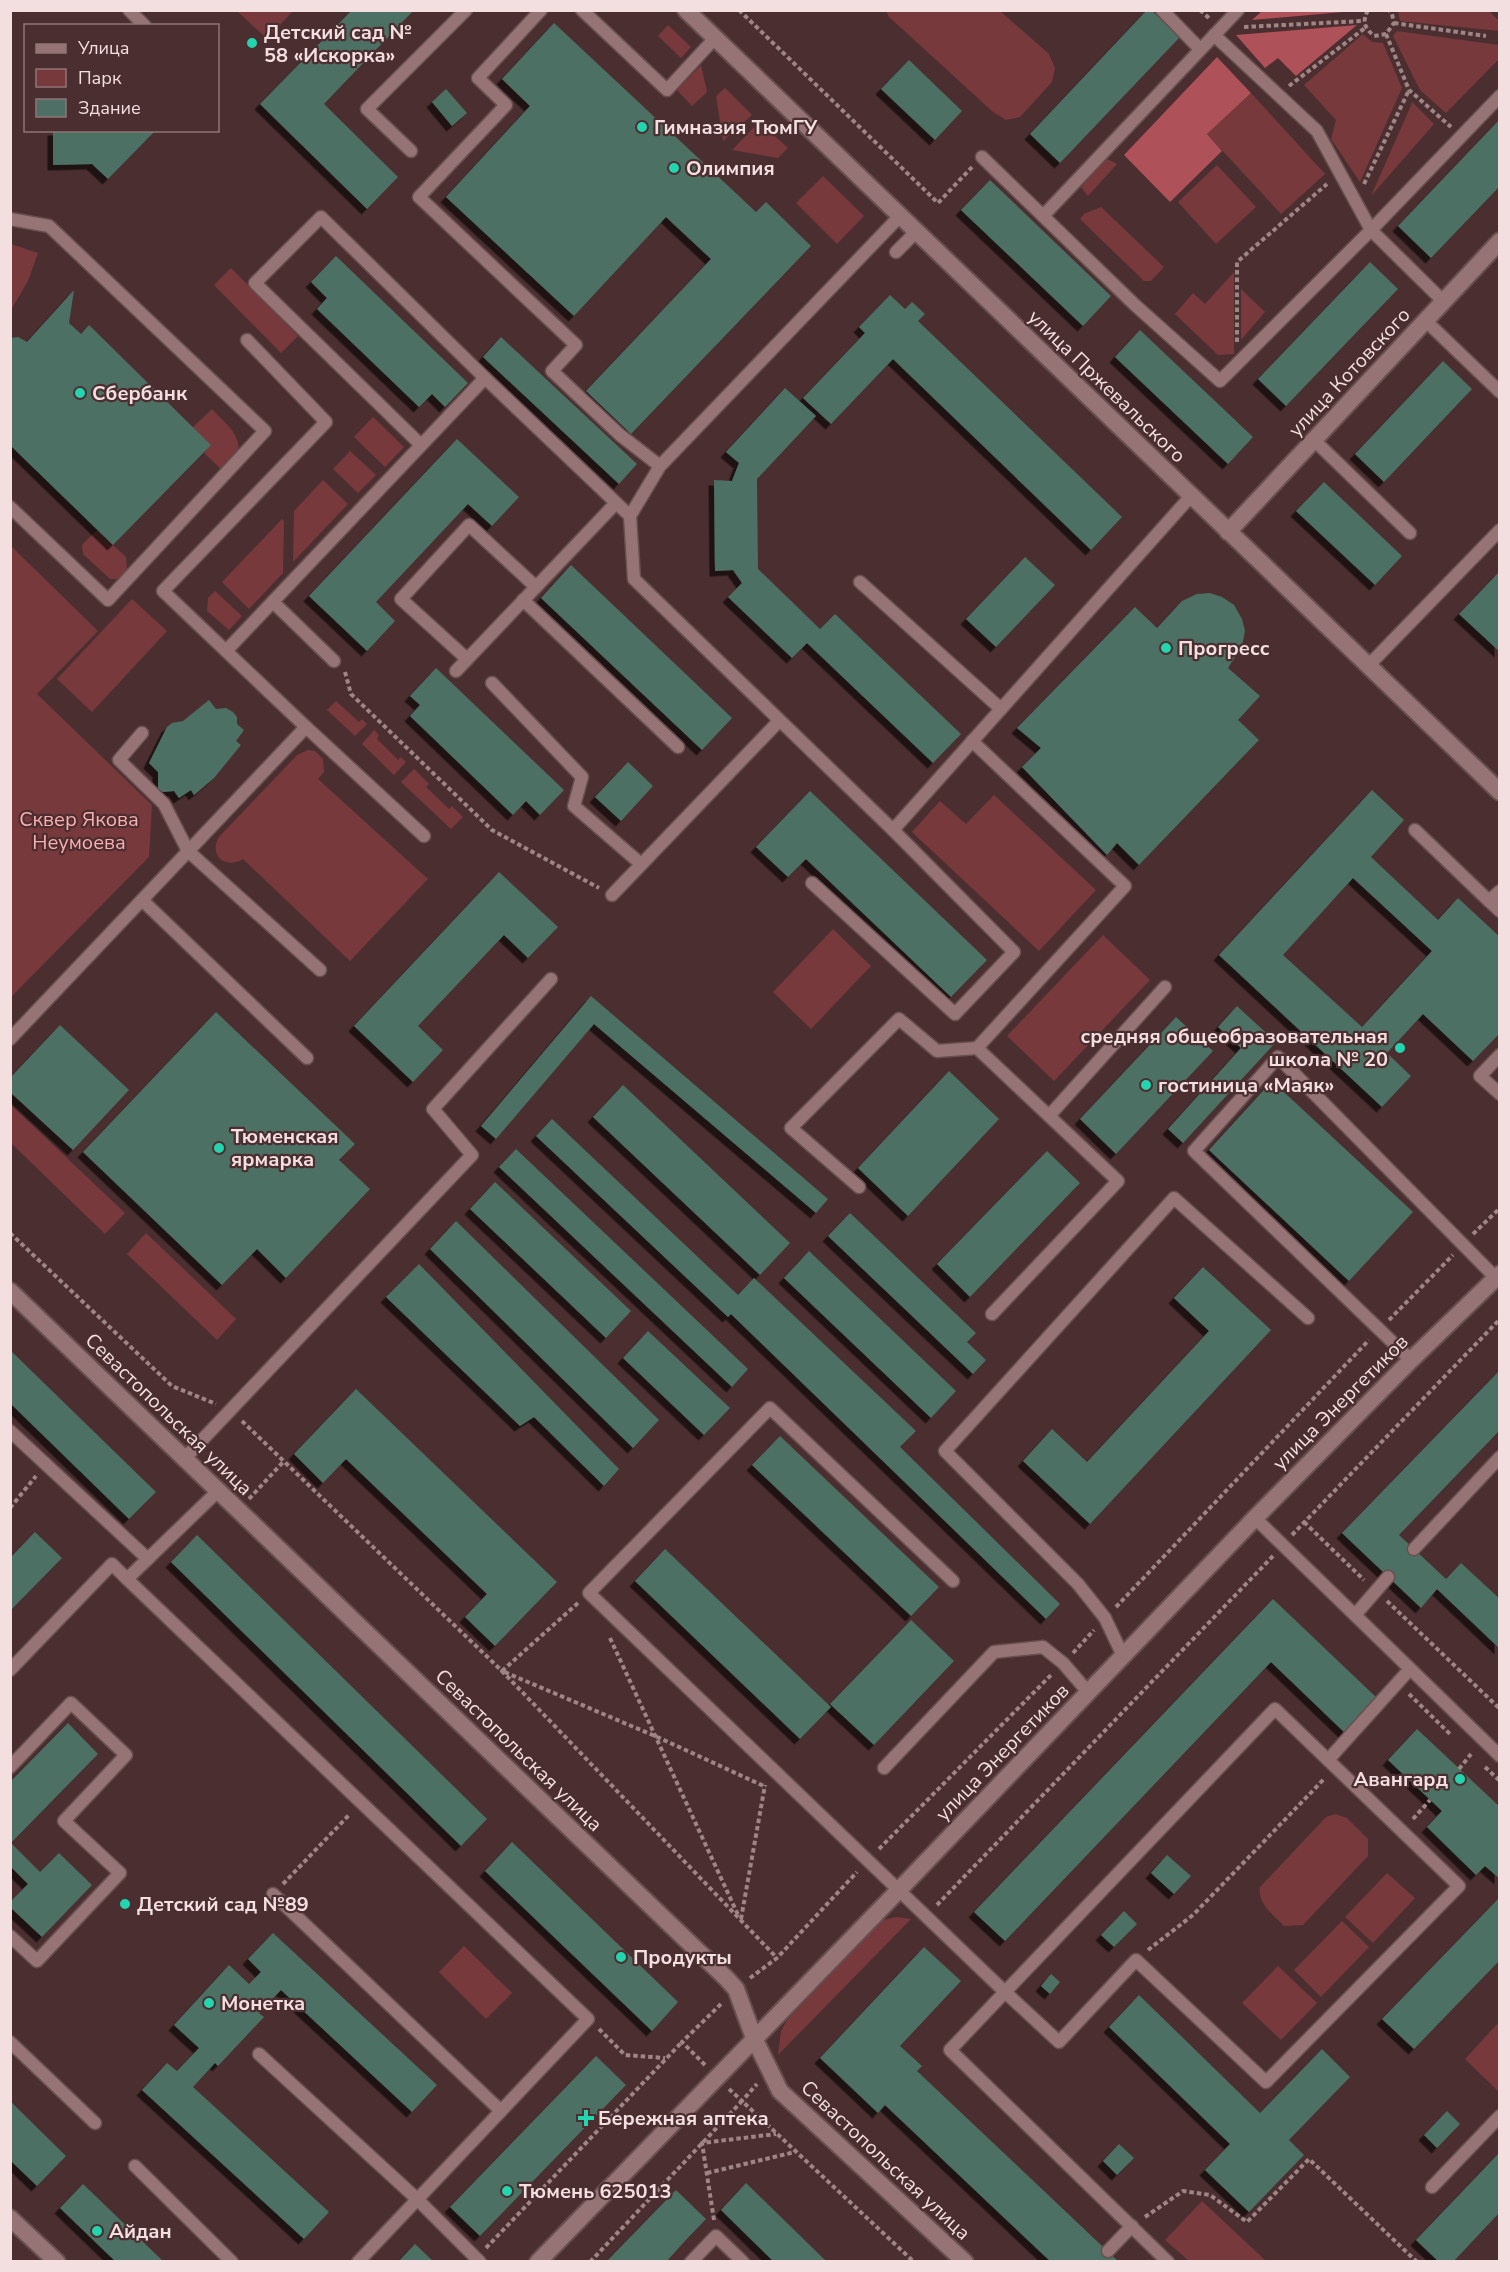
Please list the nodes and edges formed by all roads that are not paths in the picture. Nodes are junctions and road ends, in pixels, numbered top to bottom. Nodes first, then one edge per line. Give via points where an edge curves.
1 (129, 10) edge
2 (466, 10) edge
3 (541, 10) edge
4 (582, 10) edge
5 (687, 10) edge
6 (1162, 10) edge
7 (1238, 10) edge
8 (143, 24) edge
9 (1217, 32) junction
10 (715, 38) junction
11 (1200, 49) junction
12 (1500, 96) edge
13 (411, 151) dead end
14 (982, 157) road end
15 (900, 216) junction
16 (1043, 216) junction
17 (10, 219) edge
18 (1371, 230) junction
19 (916, 232) junction
20 (1500, 241) edge
21 (896, 252) dead end
22 (1443, 301) junction
23 (1426, 321) junction
24 (247, 340) dead end
25 (485, 378) junction
26 (1500, 392) edge
27 (1314, 440) junction
28 (421, 445) junction
29 (660, 466) junction
30 (1191, 496) junction
31 (616, 503) junction
32 (10, 507) edge
33 (630, 516) junction
34 (1500, 530) edge
35 (1228, 532) junction
36 (1410, 533) dead end
37 (860, 582) dead end
38 (536, 586) junction
39 (523, 600) junction
40 (273, 602) junction
41 (226, 651) junction
42 (466, 659) junction
43 (334, 661) road end
44 (1368, 666) junction
45 (456, 671) dead end
46 (492, 683) dead end
47 (1001, 709) junction
48 (779, 721) junction
49 (306, 727) junction
50 (142, 733) dead end
51 (972, 741) junction
52 (678, 747) dead end
53 (1500, 792) edge
54 (893, 830) junction
55 (1415, 830) dead end
56 (423, 836) dead end
57 (188, 851) junction
58 (641, 864) junction
59 (812, 883) dead end
60 (1500, 891) edge
61 (612, 895) road end
62 (142, 900) junction
63 (1489, 901) junction
64 (1500, 911) edge
65 (320, 970) dead end
66 (551, 979) dead end
67 (1165, 987) dead end
68 (10, 1039) edge
69 (977, 1048) junction
70 (1500, 1055) edge
71 (307, 1058) dead end
72 (1500, 1094) edge
73 (1049, 1116) junction
74 (860, 1187) dead end
75 (1498, 1276) edge
76 (10, 1291) edge
77 (992, 1314) dead end
78 (1308, 1318) dead end
79 (1412, 1360) junction
80 (10, 1431) edge
81 (1500, 1457) edge
82 (184, 1458) junction
83 (218, 1491) junction
84 (1255, 1518) junction
85 (1414, 1549) dead end
86 (148, 1558) junction
87 (1388, 1577) dead end
88 (127, 1579) junction
89 (953, 1581) dead end
90 (1355, 1615) junction
91 (1123, 1656) junction
92 (10, 1670) edge
93 (1410, 1670) junction
94 (1088, 1692) junction
95 (1500, 1756) edge
96 (1332, 1763) junction
97 (10, 1767) edge
98 (884, 1768) dead end
99 (899, 1890) junction
100 (273, 1894) road end
101 (10, 1936) edge
102 (1005, 1992) junction
103 (754, 2038) junction
104 (10, 2042) edge
105 (259, 2055) dead end
106 (501, 2111) junction
107 (1500, 2116) edge
108 (94, 2123) dead end
109 (135, 2166) dead end
110 (1432, 2187) dead end
111 (417, 2199) junction
112 (10, 2218) edge
113 (1132, 2226) junction
114 (1108, 2251) dead end
115 (478, 2260) edge
116 (57, 2262) edge
117 (232, 2262) edge
118 (358, 2262) edge
119 (538, 2262) edge
120 (691, 2262) edge
121 (743, 2262) edge
122 (965, 2262) edge
123 (1168, 2262) edge

1 - 8 lane
2 - 13 lane via 367,109
3 - 29 lane via 478,78 506,105 419,197 576,345 552,371 620,435
4 - 10 lane via 667,90
5 - 10 street, улица Пржевальского
6 - 11 lane
7 - 9 lane
9 - 11 lane
9 - 18 lane via 1317,131
10 - 15 street, улица Пржевальского
11 - 16 lane
12 - 18 lane
14 - 16 lane
15 - 19 street, улица Пржевальского
15 - 29 lane
16 - 18 lane via 1220,381
17 - 32 lane via 49,225 265,431 108,600
18 - 22 lane
19 - 21 lane
19 - 30 street, улица Пржевальского
20 - 22 street, улица Котовского
22 - 23 street, улица Котовского
23 - 26 lane
23 - 27 street, улица Котовского
24 - 41 lane via 326,422 163,591
25 - 28 lane
25 - 28 lane via 321,217 255,283
25 - 31 lane
27 - 35 street, улица Котовского
27 - 36 lane
28 - 40 lane
29 - 33 lane
30 - 35 street, улица Пржевальского
30 - 47 lane
31 - 33 lane
31 - 38 lane
33 - 48 lane via 634,579
34 - 44 lane
35 - 44 street, улица Пржевальского
37 - 47 lane
38 - 39 lane
38 - 42 lane via 469,525 401,599
39 - 42 lane
39 - 52 lane
40 - 41 lane
40 - 43 lane
41 - 49 lane
42 - 45 lane
44 - 53 street, улица Пржевальского
46 - 58 lane via 582,777 574,806
47 - 51 lane
48 - 54 lane
48 - 58 lane
49 - 56 lane
49 - 57 lane
50 - 57 lane via 119,760 164,804
51 - 54 lane
51 - 69 lane via 1125,886
54 - 59 lane via 1014,952 956,1014
55 - 63 lane
57 - 62 lane
57 - 65 lane
58 - 61 lane
60 - 63 lane
62 - 68 lane
62 - 71 lane
63 - 64 lane
66 - 82 lane via 433,1109 472,1155
67 - 73 lane
69 - 73 lane
69 - 74 lane via 937,1051 899,1019 791,1128
70 - 72 lane via 1480,1076
73 - 77 lane via 1118,1181
75 - 79 street, улица Энергетиков
75 - 79 lane via 1278,1058 1194,1151
76 - 82 street, Севастопольская улица
78 - 91 lane via 1174,1198 945,1451 1078,1584 1105,1618
79 - 84 street, улица Энергетиков
80 - 86 lane
81 - 85 lane
82 - 83 street, Севастопольская улица
83 - 86 lane
83 - 103 street, Севастопольская улица via 726,1978 736,1989
84 - 90 lane
84 - 91 street, улица Энергетиков
86 - 88 lane
87 - 90 lane
88 - 92 lane via 112,1564
88 - 106 lane via 588,2019
89 - 99 lane via 771,1408 589,1593
90 - 93 lane
91 - 94 street, улица Энергетиков
93 - 95 lane
93 - 96 lane
94 - 98 lane via 1043,1647 994,1652
94 - 99 street, улица Энергетиков
96 - 102 lane via 1275,1709
96 - 102 lane via 1459,1886 1266,2082 1136,1960 1059,2042
97 - 101 lane via 71,1703 126,1755 64,1821 120,1873 37,1961
99 - 102 lane
99 - 103 street, улица Энергетиков
100 - 106 lane
102 - 113 lane via 950,2050
103 - 119 street, улица Энергетиков
103 - 122 street, Севастопольская улица via 780,2091
104 - 108 lane
105 - 111 lane
106 - 111 lane
107 - 110 lane
109 - 117 lane
111 - 115 lane
111 - 118 lane
112 - 116 street
113 - 114 lane
113 - 123 lane
120 - 121 lane via 716,2236

